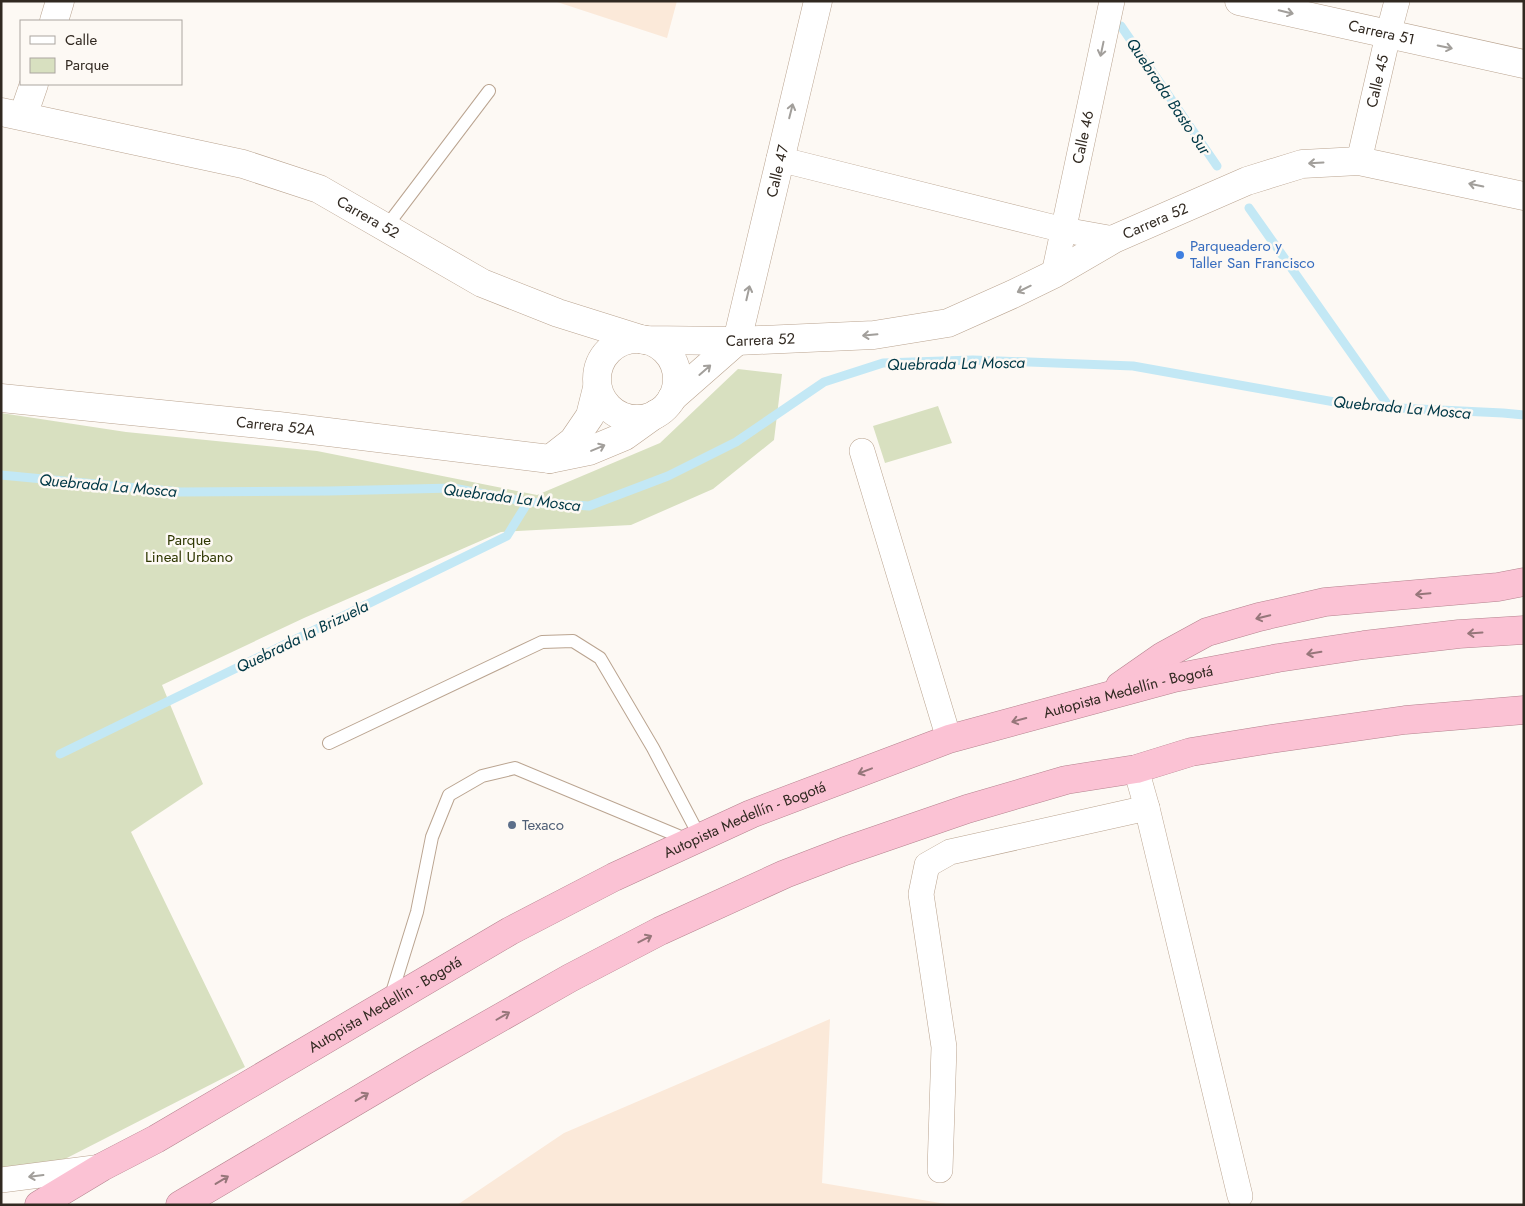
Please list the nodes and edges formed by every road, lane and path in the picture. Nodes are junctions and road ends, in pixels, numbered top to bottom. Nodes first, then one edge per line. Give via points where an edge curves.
1 (60, 1) edge
2 (818, 1) edge
3 (1112, 1) edge
4 (1239, 1) edge
5 (1397, 1) edge
6 (54, 20) edge
7 (1388, 34) junction
8 (1524, 64) edge
9 (33, 85) edge
10 (488, 91) dead end
11 (12, 114) edge
12 (779, 159) junction
13 (1359, 161) junction
14 (1524, 196) edge
15 (386, 227) junction
16 (1064, 230) junction
17 (1114, 239) junction
18 (1054, 274) junction
19 (644, 340) junction
20 (737, 340) junction
21 (597, 388) junction
22 (1, 398) edge
23 (664, 406) junction
24 (862, 451) dead end
25 (550, 459) junction
26 (1524, 582) edge
27 (1524, 630) edge
28 (1105, 696) junction
29 (1524, 710) edge
30 (949, 739) junction
31 (329, 743) dead end
32 (1136, 769) junction
33 (1147, 808) junction
34 (695, 839) junction
35 (390, 1001) junction
36 (102, 1167) junction
37 (940, 1170) dead end
38 (1, 1180) edge
39 (1240, 1196) dead end
40 (39, 1205) edge
41 (180, 1205) edge

1 - 6 street
12 -> 2 street, Calle 47
3 -> 16 street, Calle 46
4 -> 7 street, Carrera 51
5 - 7 street, Calle 45
7 -> 8 street, Carrera 51
7 - 13 street, Calle 45
9 - 11 street
10 - 15 lane
11 - 15 street, Carrera 52 via 243,164 319,189
12 - 16 street
20 -> 12 street, Calle 47
14 -> 13 street, Carrera 52
13 -> 17 street, Carrera 52 via 1302,164 1247,181
15 - 19 street, Carrera 52 via 482,283 558,313
16 - 17 street
16 - 18 street, Calle 46
17 - 18 street, Carrera 52
18 -> 20 street, Carrera 52 via 948,323 874,335
19 - 20 street, Carrera 52
19 - 21 street via 618,343 607,352 600,362
19 - 23 street via 663,349 673,362 676,388
23 -> 20 street, Carrera 52A
21 - 23 street via 602,400 621,416 645,418
21 - 25 street via 590,416 573,441
22 - 25 street, Carrera 52A via 279,426
25 -> 23 street, Carrera 52A via 589,451 625,436
24 - 30 street
26 -> 28 highway via 1325,602 1259,617 1207,632 1163,656
27 -> 28 highway, Autopista Medellín - Bogotá via 1459,634 1278,658 1174,678
28 -> 30 highway, Autopista Medellín - Bogotá
29 - 32 highway via 1405,720 1271,739 1191,752
30 -> 34 highway, Autopista Medellín - Bogotá via 751,814
31 - 34 lane via 542,642 573,641 600,658 653,748
32 - 33 street
41 -> 32 highway via 415,1066 660,931 785,874 967,809 1066,780
33 - 37 street via 950,852 927,865 921,894 944,1047
33 - 39 street
34 - 35 highway, Autopista Medellín - Bogotá via 510,931
34 - 35 lane via 514,768 482,776 449,795 432,837 417,912
35 - 36 highway, Autopista Medellín - Bogotá via 156,1139
36 -> 38 street
36 - 40 highway, Autopista Medellín - Bogotá

